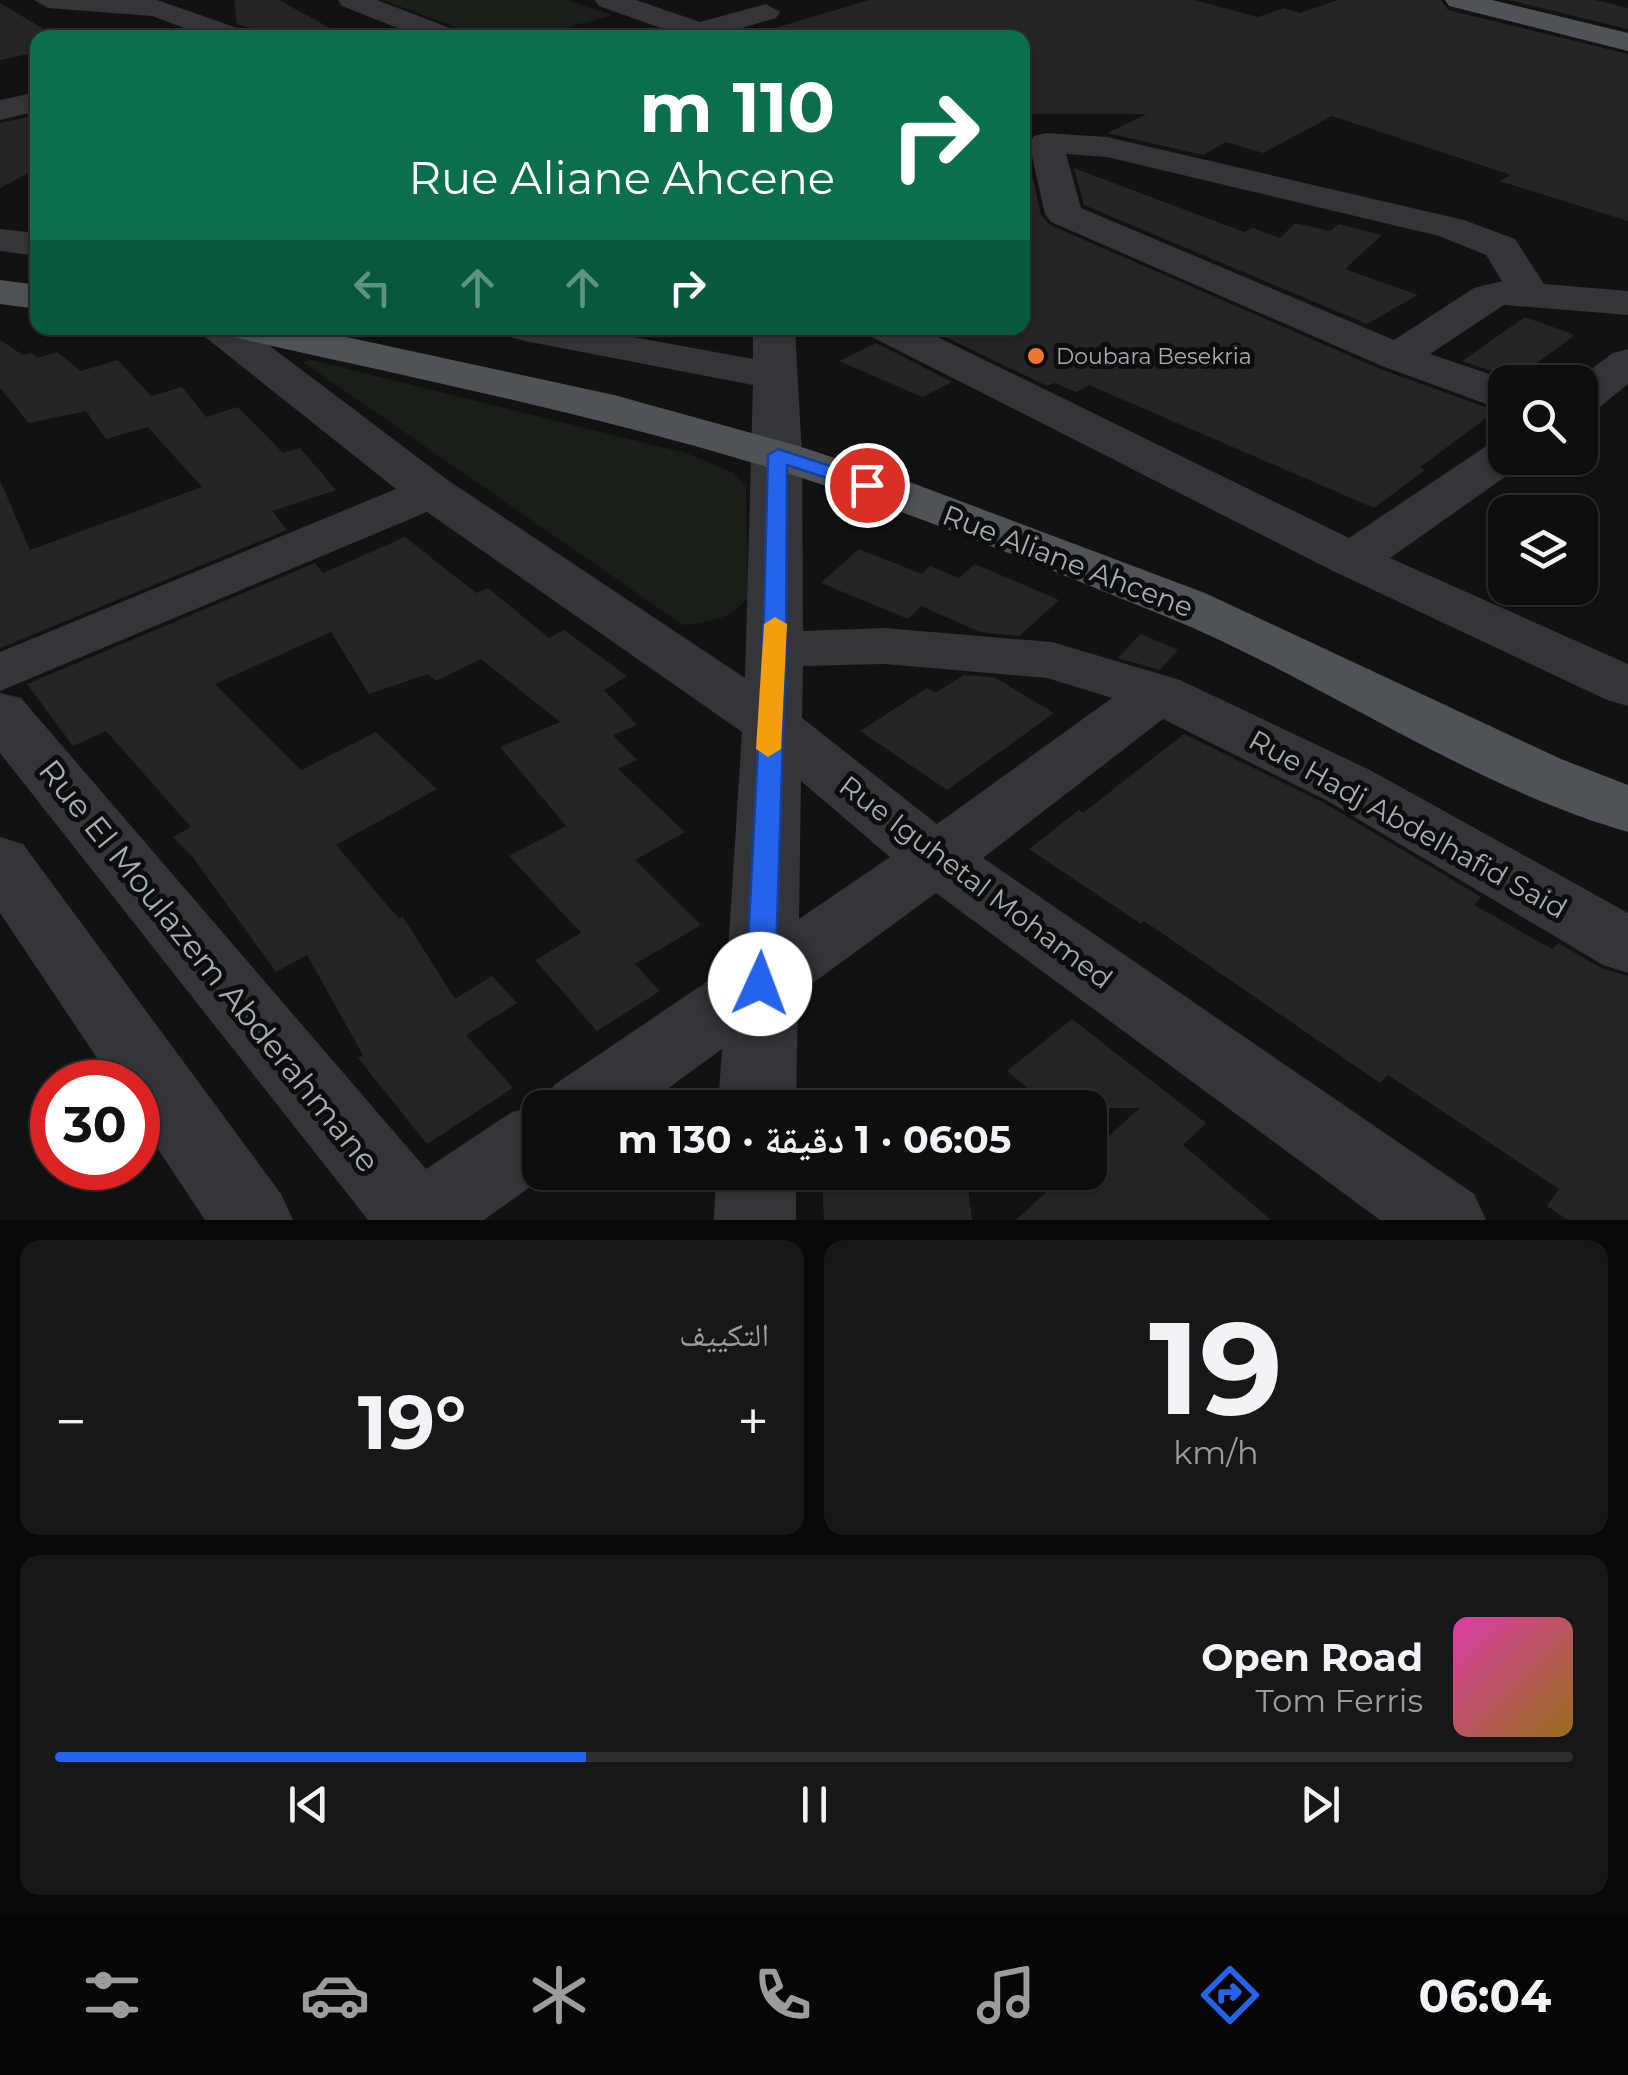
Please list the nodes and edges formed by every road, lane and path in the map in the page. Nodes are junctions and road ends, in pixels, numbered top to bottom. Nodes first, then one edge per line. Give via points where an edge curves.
1 (48, 0) edge
2 (352, 0) edge
3 (609, 0) edge
4 (1460, 0) edge
5 (766, 17) edge
6 (217, 30) edge
7 (429, 30) edge
8 (678, 30) edge
9 (706, 30) edge
10 (1628, 42) edge
11 (30, 103) edge
12 (0, 110) edge
13 (1037, 164) edge
14 (0, 240) edge
15 (30, 244) edge
16 (0, 275) edge
17 (30, 277) edge
18 (0, 292) edge
19 (1529, 293) junction
20 (30, 296) edge
21 (1628, 302) edge
22 (229, 335) edge
23 (281, 335) edge
24 (391, 335) edge
25 (559, 335) edge
26 (774, 335) edge
27 (900, 335) edge
28 (1397, 357) junction
29 (1628, 362) edge
30 (774, 375) junction
31 (1598, 386) edge
32 (1488, 390) edge
33 (776, 441) junction
34 (1488, 467) edge
35 (431, 492) junction
36 (1352, 560) junction
37 (775, 648) junction
38 (0, 672) edge
39 (1628, 687) edge
40 (1159, 693) junction
41 (0, 712) edge
42 (769, 722) junction
43 (1628, 786) edge
44 (1628, 810) edge
45 (936, 859) junction
46 (0, 861) edge
47 (1628, 946) edge
48 (760, 984) junction
49 (608, 1090) edge
50 (758, 1090) edge
51 (522, 1148) edge
52 (755, 1190) edge
53 (252, 1220) edge
54 (418, 1220) edge
55 (754, 1220) edge
56 (1445, 1220) edge

1 - 6 street via 156,8
2 - 7 street
3 - 8 street
4 - 10 main road
5 - 9 street
11 - 12 street
13 - 19 street via 1046,143 1107,147 1451,228 1501,247
13 - 28 street via 1064,214
14 - 15 street
16 - 17 main road
18 - 20 main road
19 - 21 street
19 - 28 street via 1488,296
22 - 35 street, Rue Iguhetal Mohamed
23 - 33 main road, Rue Aliane Ahcene
24 - 33 main road, Rue Aliane Ahcene via 638,391
25 - 30 street
26 - 30 street
27 - 36 street
28 - 32 street
29 - 31 street
30 - 33 street
33 - 37 street
33 - 43 main road, Rue Aliane Ahcene via 1210,587 1566,750
33 - 44 main road, Rue Aliane Ahcene via 897,495 1186,605
34 - 36 street
35 - 38 street
35 - 42 street, Rue Iguhetal Mohamed
36 - 39 street
37 - 40 street, Rue Hadj Abdelhafid Said via 884,646 1052,660
37 - 42 street
40 - 45 street
40 - 47 street, Rue Hadj Abdelhafid Said via 1348,785
41 - 54 street, Rue El Moulazem Abderahmane
42 - 45 street, Rue Iguhetal Mohamed
42 - 48 street
45 - 48 street
45 - 56 street, Rue Iguhetal Mohamed
46 - 53 street
48 - 49 street
48 - 50 street
51 - 54 street
52 - 55 street

